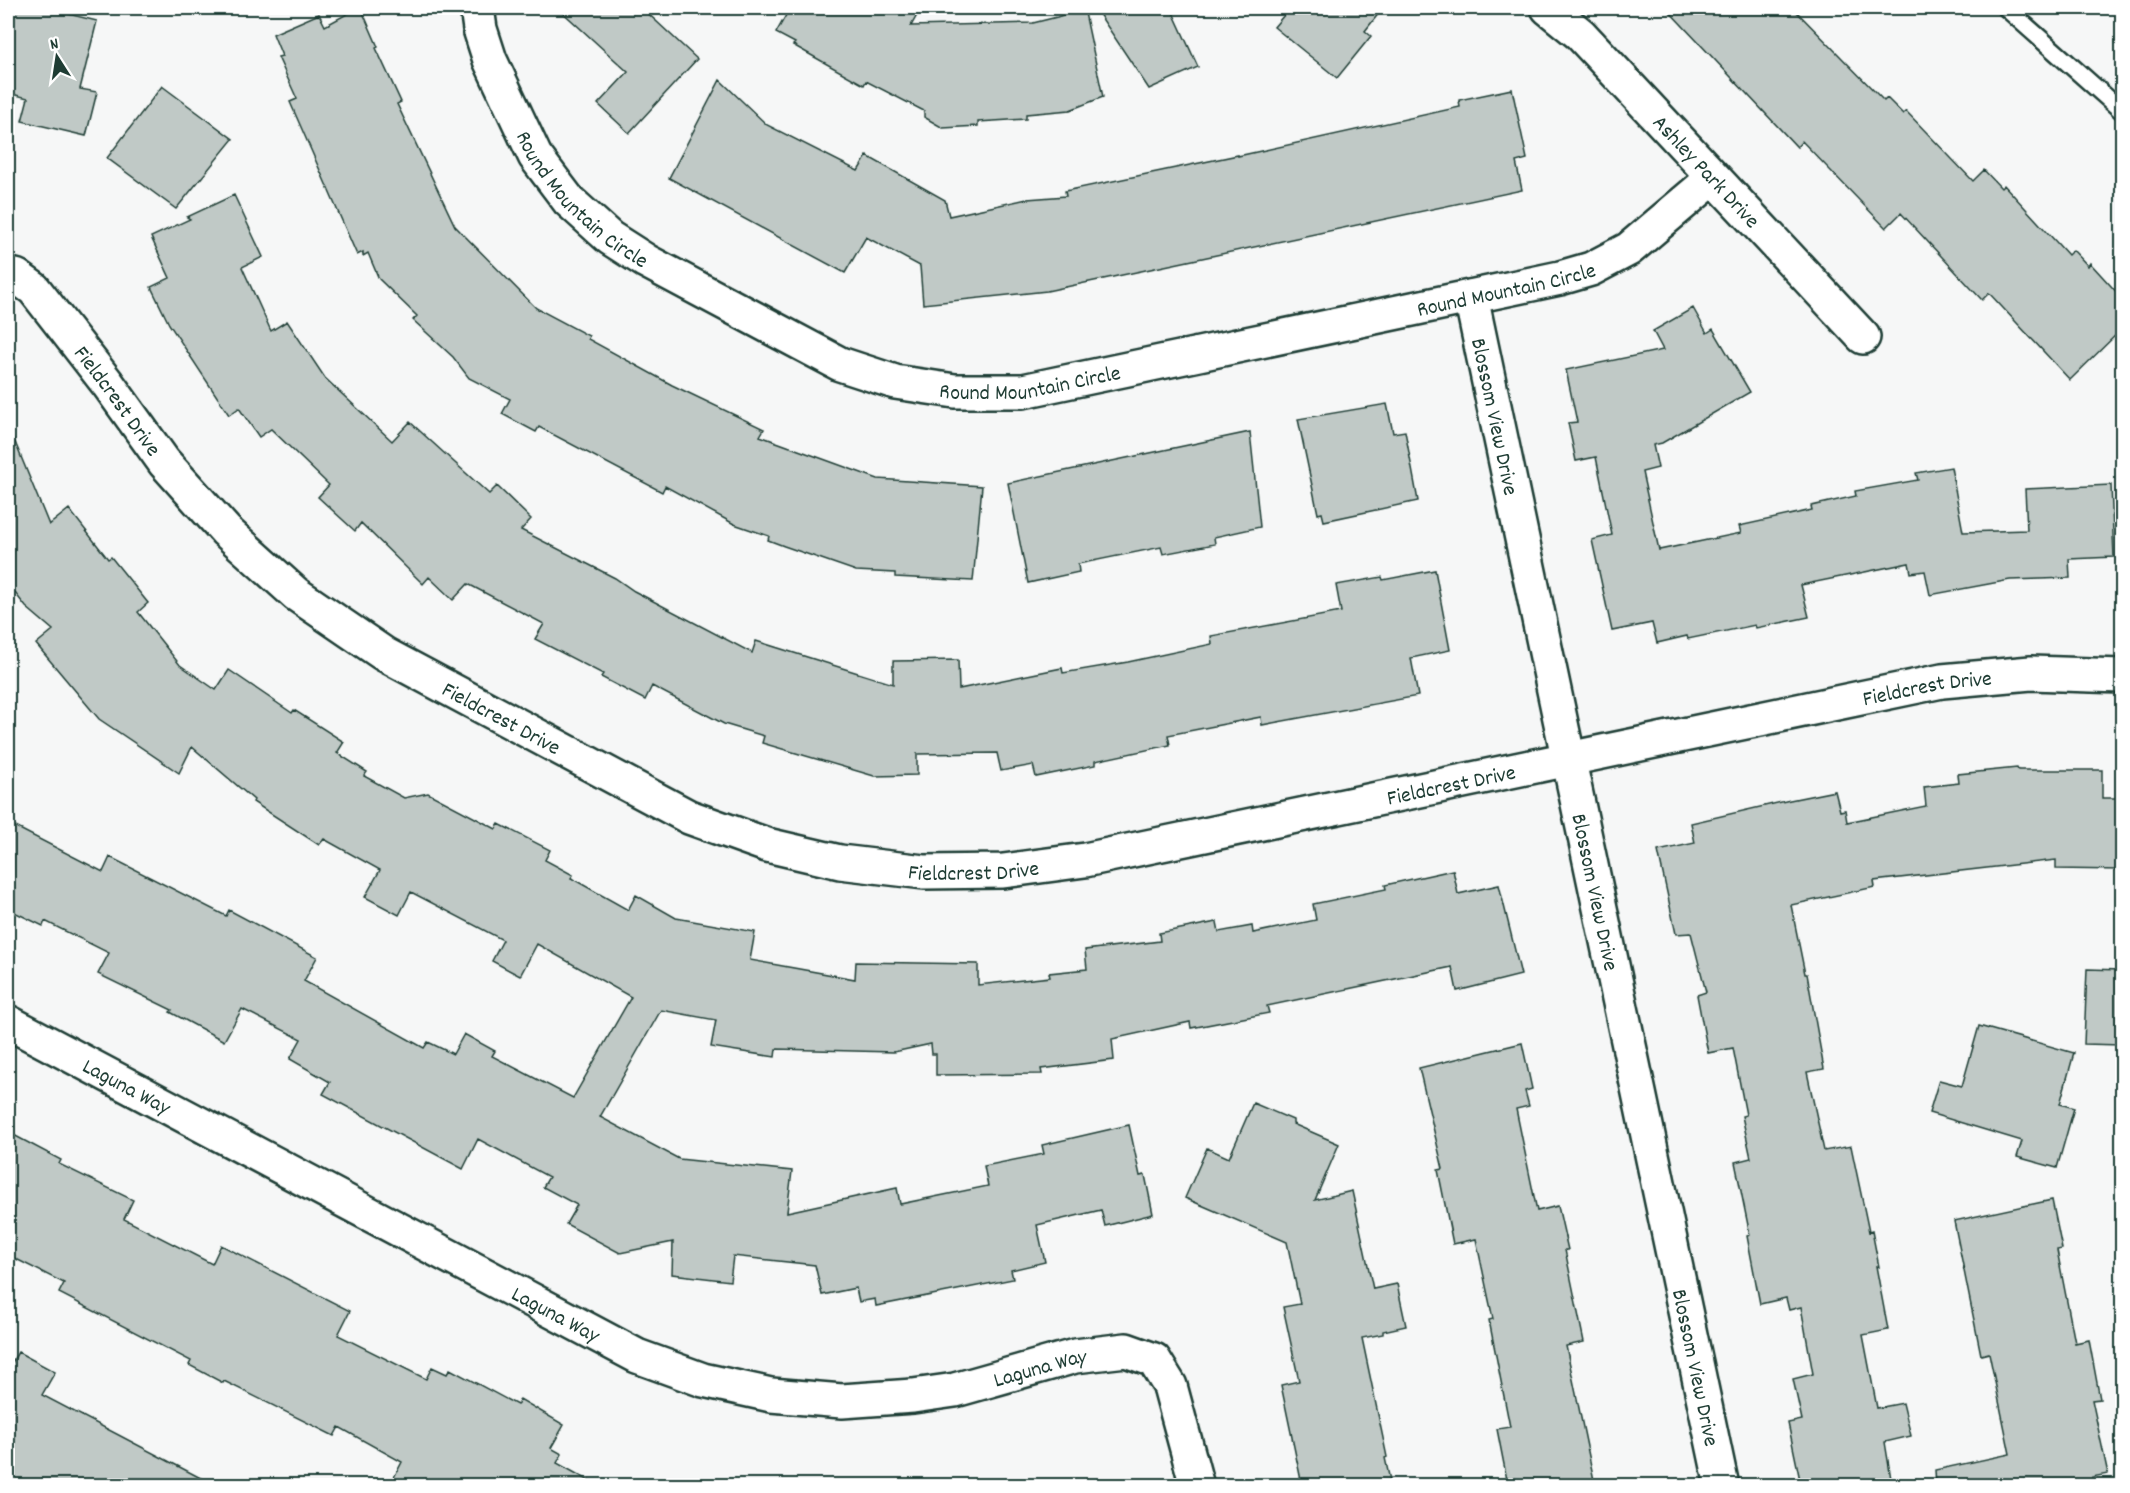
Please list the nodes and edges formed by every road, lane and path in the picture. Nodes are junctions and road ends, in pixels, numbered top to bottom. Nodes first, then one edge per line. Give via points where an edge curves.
1 (477, 8) edge
2 (1548, 8) edge
3 (2006, 8) edge
4 (2122, 111) edge
5 (1713, 178) junction
6 (12, 275) edge
7 (1471, 297) junction
8 (1863, 337) dead end
9 (2122, 676) edge
10 (1569, 758) junction
11 (8, 1022) edge
12 (1197, 1485) edge
13 (1722, 1485) edge

1 - 7 street, Round Mountain Circle via 490,60 535,156 569,201 610,238 840,364 895,382 955,391 1023,391
2 - 5 street, Ashley Park Drive via 1580,34
3 - 4 lane
5 - 7 street, Round Mountain Circle via 1629,249 1591,269
5 - 8 street, Ashley Park Drive
6 - 10 street, Fieldcrest Drive via 34,289 164,462 226,531 296,594 405,666 689,817 767,845 840,862 924,872 1003,871 1085,860
7 - 10 street, Blossom View Drive
9 - 10 street, Fieldcrest Drive via 2031,674 1942,681
10 - 13 street, Blossom View Drive
11 - 12 street, Laguna Way via 637,1356 703,1380 771,1395 842,1401 955,1390 1075,1356 1126,1350 1154,1360 1170,1386

